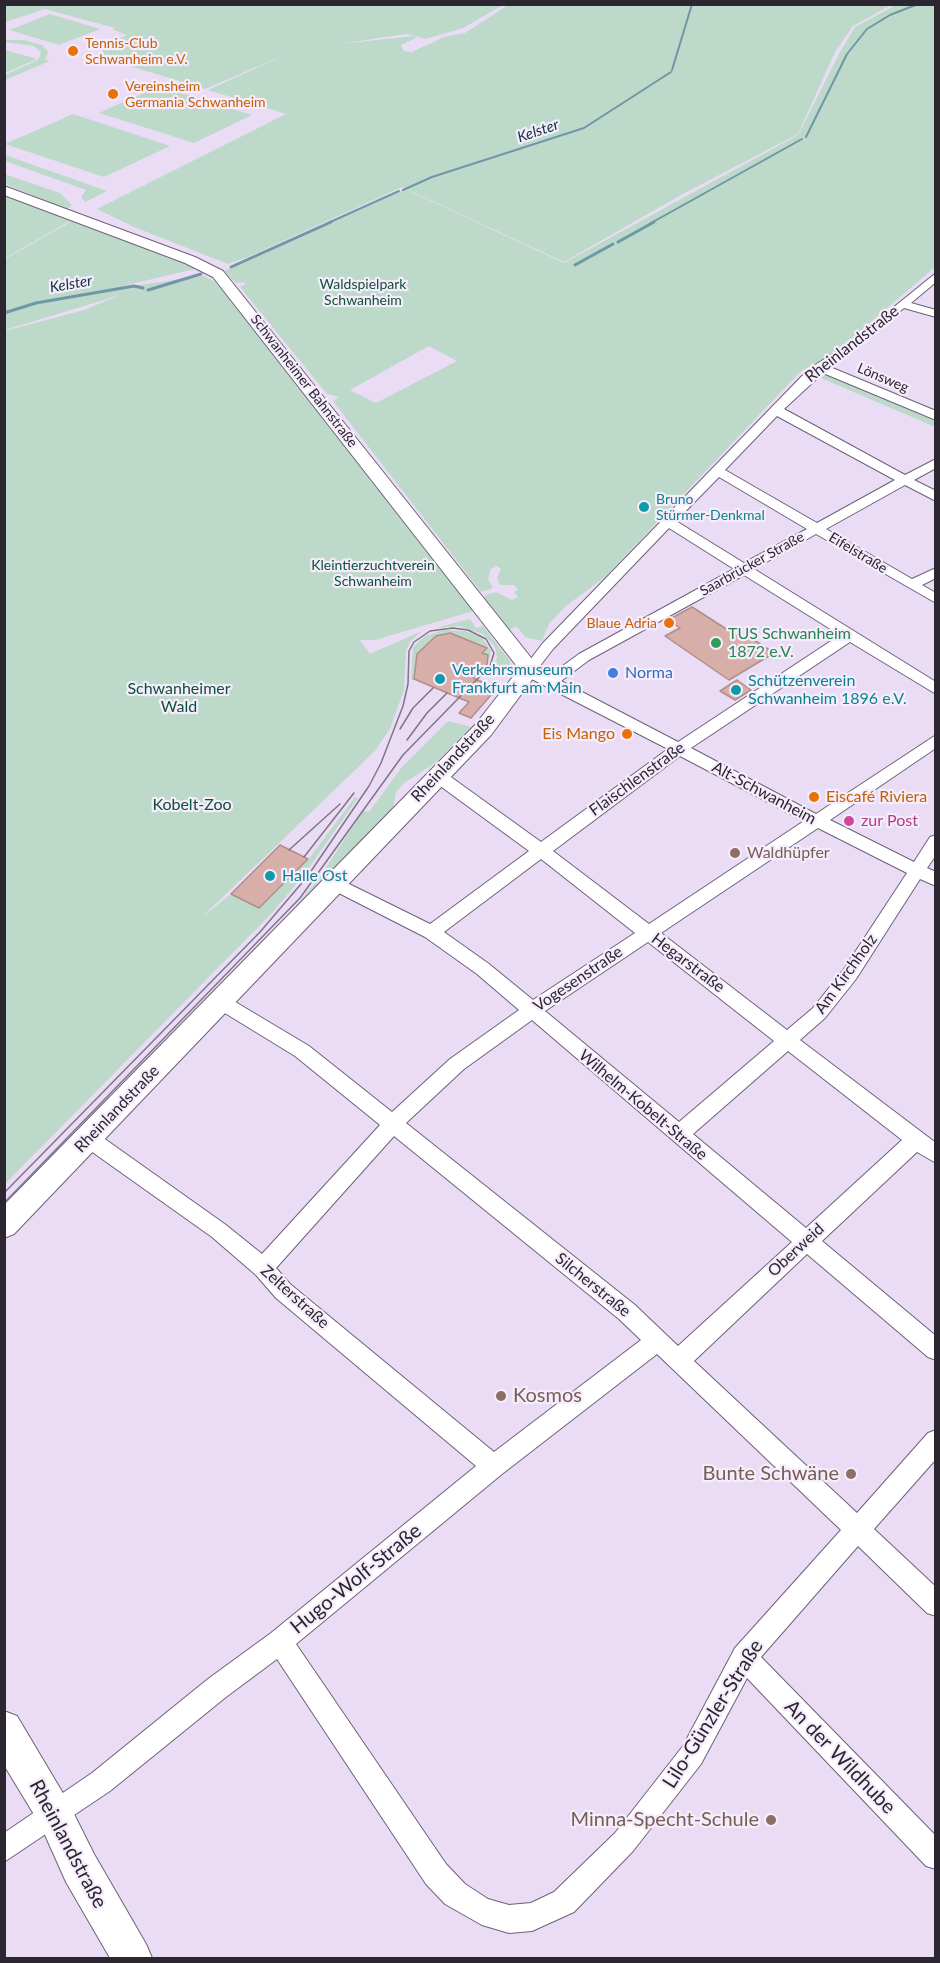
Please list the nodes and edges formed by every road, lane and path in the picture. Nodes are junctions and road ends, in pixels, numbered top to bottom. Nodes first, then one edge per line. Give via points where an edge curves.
1 (4, 190) edge
2 (936, 276) edge
3 (903, 304) junction
4 (936, 314) edge
5 (819, 367) junction
6 (776, 410) junction
7 (936, 417) edge
8 (936, 463) edge
9 (718, 471) junction
10 (906, 480) junction
11 (936, 496) edge
12 (669, 522) junction
13 (817, 529) junction
14 (743, 569) junction
15 (936, 572) edge
16 (912, 585) junction
17 (936, 599) edge
18 (850, 635) junction
19 (569, 665) junction
20 (533, 666) junction
21 (552, 682) junction
22 (936, 689) edge
23 (932, 747) edge
24 (680, 748) junction
25 (438, 776) junction
26 (817, 821) junction
27 (936, 840) edge
28 (539, 849) junction
29 (915, 870) junction
30 (936, 880) edge
31 (335, 884) junction
32 (431, 932) junction
33 (647, 932) junction
34 (221, 1002) junction
35 (531, 1011) junction
36 (789, 1041) junction
37 (393, 1124) junction
38 (679, 1134) junction
39 (88, 1138) junction
40 (916, 1140) junction
41 (936, 1155) edge
42 (4, 1225) edge
43 (806, 1240) junction
44 (263, 1268) junction
45 (657, 1341) junction
46 (936, 1350) edge
47 (678, 1361) junction
48 (936, 1441) edge
49 (494, 1466) junction
50 (858, 1530) junction
51 (936, 1604) edge
52 (279, 1642) junction
53 (744, 1658) junction
54 (4, 1729) edge
55 (54, 1814) junction
56 (4, 1849) edge
57 (936, 1856) edge
58 (132, 1959) edge

1 - 20 street, Schwanheimer Bahnstraße via 218,274
2 - 3 street, Rheinlandstraße
3 - 4 street
3 - 5 street, Rheinlandstraße via 851,347
5 - 6 street, Rheinlandstraße
5 - 7 street, Lönsweg
6 - 9 street, Rheinlandstraße
6 - 10 street
8 - 10 street, Saarbrücker Straße
9 - 12 street, Rheinlandstraße
9 - 13 street, Eifelstraße
10 - 11 street
10 - 13 street, Saarbrücker Straße
12 - 14 street
12 - 20 street, Rheinlandstraße
13 - 14 street, Saarbrücker Straße
13 - 16 street, Eifelstraße
14 - 18 street
14 - 19 street, Saarbrücker Straße
15 - 16 street
16 - 17 street, Eifelstraße
18 - 22 street
18 - 24 street, Flaischlenstraße
19 - 20 street
19 - 21 street, Saarbrücker Straße
20 - 21 street, Alt-Schwanheim
20 - 25 street, Rheinlandstraße via 483,730
21 - 24 street, Alt-Schwanheim
23 - 26 street, Vogesenstraße
24 - 26 street, Alt-Schwanheim
24 - 28 street, Flaischlenstraße
25 - 28 street, Hegarstraße
25 - 31 street, Rheinlandstraße
26 - 29 street, Alt-Schwanheim
26 - 33 street, Vogesenstraße
27 - 29 street, Am Kirchholz
28 - 32 street, Flaischlenstraße
28 - 33 street, Hegarstraße
29 - 30 street, Alt-Schwanheim
29 - 36 street, Am Kirchholz via 850,974 819,1013
31 - 32 street, Wilhelm-Kobelt-Straße
31 - 34 street, Rheinlandstraße
32 - 35 street, Wilhelm-Kobelt-Straße via 483,969
33 - 35 street, Vogesenstraße
33 - 36 street, Hegarstraße
34 - 37 street, Silcherstraße via 302,1051
34 - 39 street, Rheinlandstraße
35 - 37 street, Vogesenstraße via 457,1064
35 - 38 street, Wilhelm-Kobelt-Straße
36 - 38 street, Am Kirchholz
36 - 40 street, Hegarstraße
37 - 44 street, Vogesenstraße
37 - 45 street, Silcherstraße via 627,1312
38 - 43 street, Wilhelm-Kobelt-Straße
39 - 42 street, Rheinlandstraße
39 - 44 street, Zelterstraße via 219,1231
40 - 41 street, Hegarstraße
40 - 43 street, Oberweid
43 - 46 street, Wilhelm-Kobelt-Straße
43 - 47 street, Oberweid
44 - 49 street, Zelterstraße via 283,1291
45 - 47 street, Silcherstraße
45 - 49 street, Hugo-Wolf-Straße
47 - 50 street, Silcherstraße
48 - 50 street, Lilo-Günzler-Straße
49 - 52 street, Hugo-Wolf-Straße
50 - 51 street, Silcherstraße
50 - 53 street, Lilo-Günzler-Straße
52 - 53 street, Lilo-Günzler-Straße via 436,1874 454,1894 482,1911 509,1919 532,1917 564,1902 624,1842 692,1755
52 - 55 street, Hugo-Wolf-Straße via 101,1782
53 - 57 street, An der Wildhube
54 - 55 street, Rheinlandstraße
55 - 56 street, Hugo-Wolf-Straße
55 - 58 street, Rheinlandstraße

